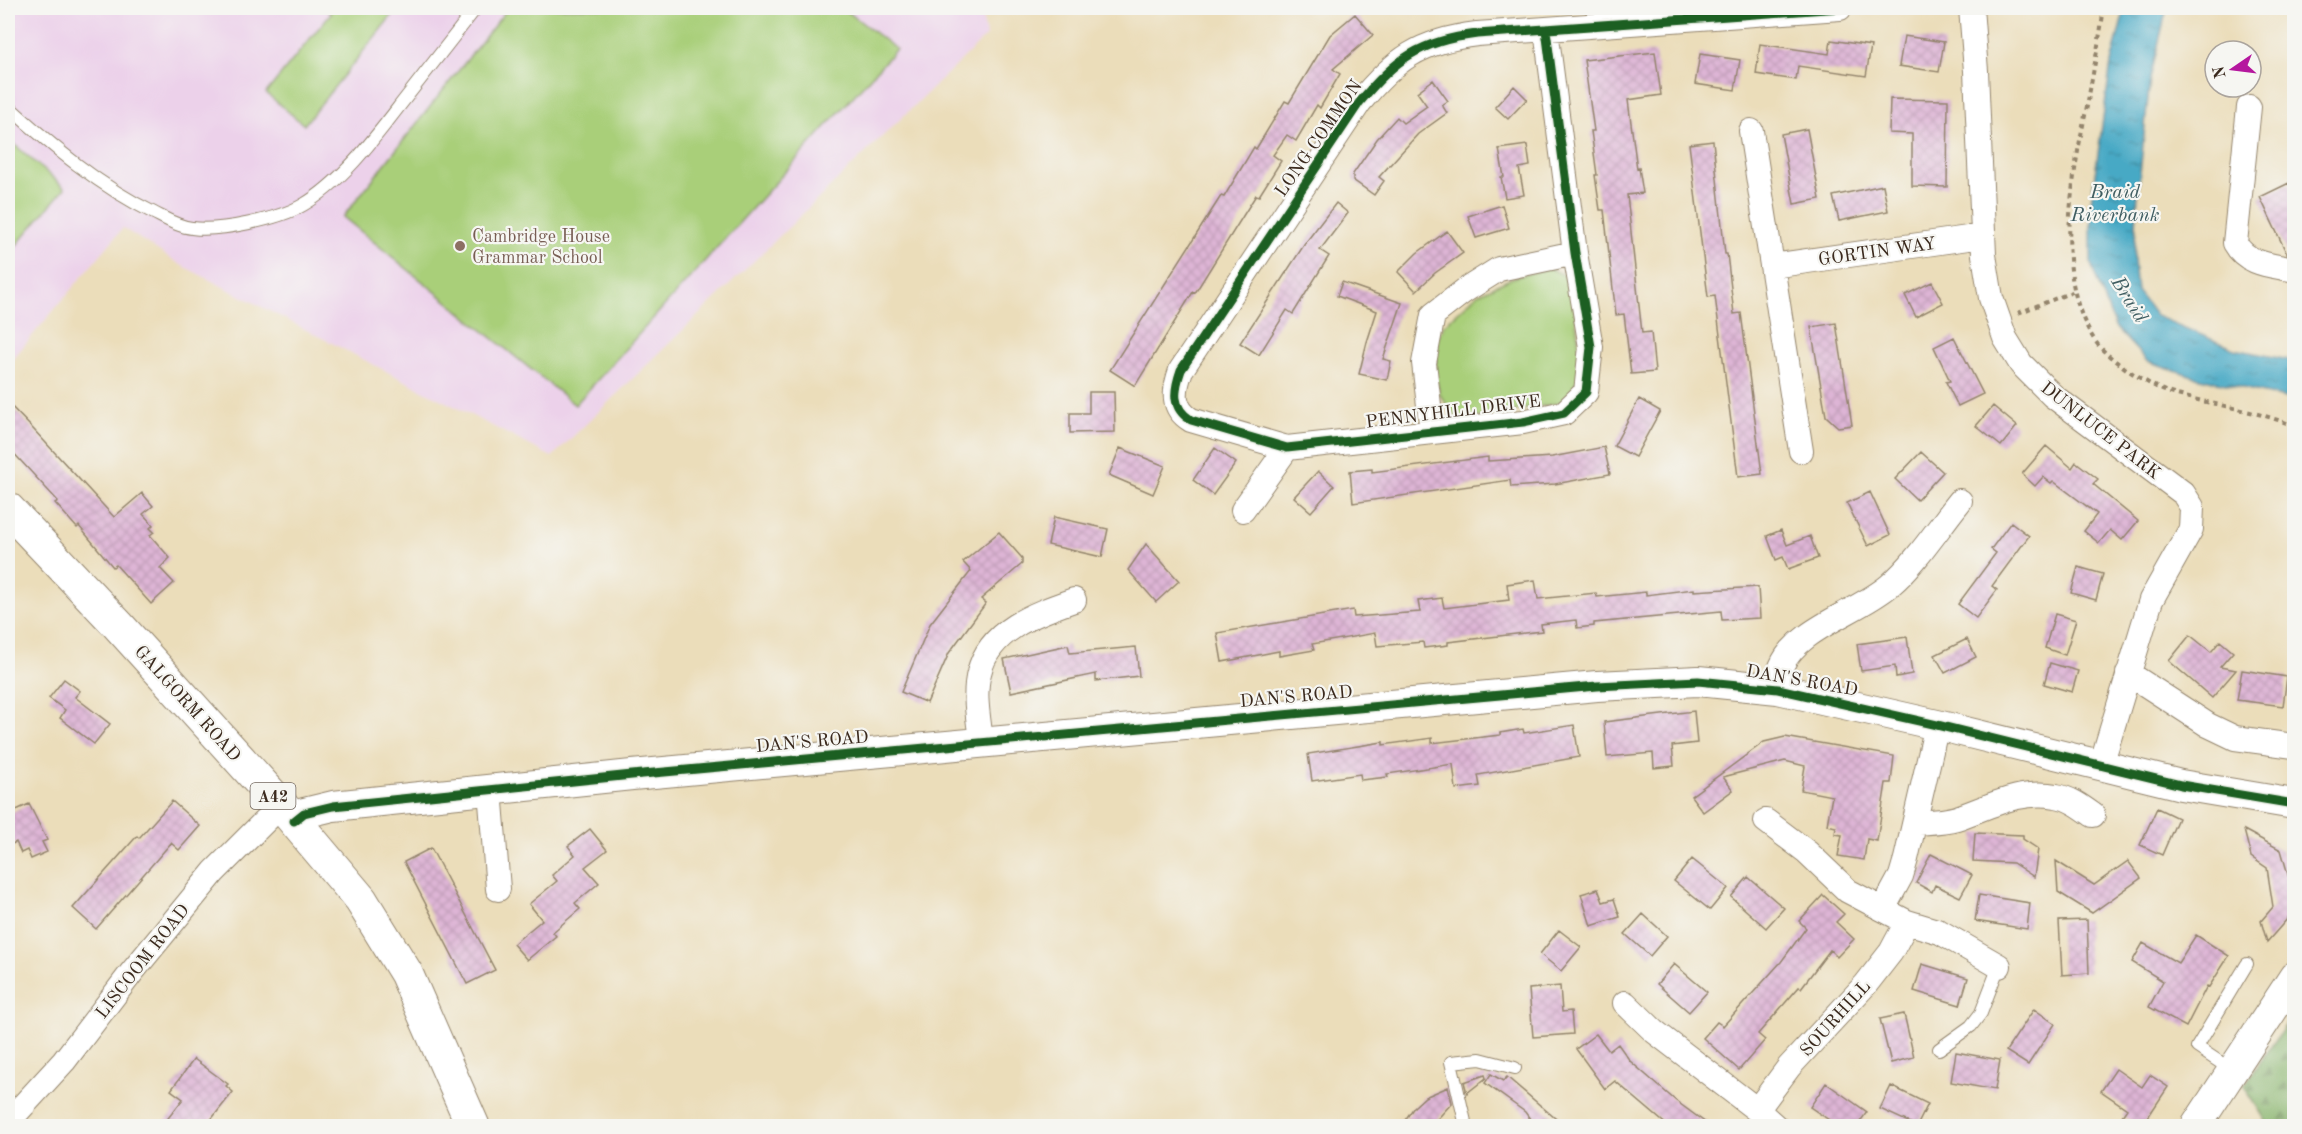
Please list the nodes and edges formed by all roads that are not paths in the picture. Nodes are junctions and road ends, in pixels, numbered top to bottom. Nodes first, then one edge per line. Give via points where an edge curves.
1 (476, 8) edge
2 (1839, 8) edge
3 (1971, 8) edge
4 (1729, 11) edge
5 (1546, 30) junction
6 (8, 106) edge
7 (2249, 107) dead end
8 (1751, 131) dead end
9 (1982, 236) junction
10 (1575, 253) junction
11 (1772, 266) junction
12 (2295, 270) edge
13 (1177, 406) joint
14 (1432, 431) junction
15 (1287, 448) junction
16 (1801, 451) dead end
17 (1960, 501) dead end
18 (8, 509) edge
19 (1243, 510) dead end
20 (1074, 600) dead end
21 (2128, 674) junction
22 (1778, 689) junction
23 (1937, 725) junction
24 (981, 742) junction
25 (2295, 746) edge
26 (2101, 765) junction
27 (490, 790) junction
28 (2295, 804) edge
29 (288, 813) junction
30 (2093, 815) dead end
31 (1766, 821) dead end
32 (1915, 823) junction
33 (498, 889) dead end
34 (1883, 909) junction
35 (1907, 922) junction
36 (2247, 964) dead end
37 (1999, 966) joint
38 (2295, 977) edge
39 (1625, 1002) dead end
40 (1939, 1049) dead end
41 (1515, 1068) dead end
42 (2234, 1072) junction
43 (1757, 1110) junction
44 (8, 1122) edge
45 (474, 1126) edge
46 (1466, 1126) edge
47 (1775, 1126) edge
48 (2196, 1126) edge

1 - 6 lane via 366,148 324,190 302,206 238,225 192,228 134,203 79,168
2 - 4 street, LONG COMMON
3 - 9 street, DUNLUCE PARK
4 - 5 street, LONG COMMON
5 - 10 street, PENNYHILL DRIVE
5 - 13 street, LONG COMMON via 1443,39 1407,56 1378,81 1359,103 1181,370
7 - 12 street via 2235,243 2249,259
8 - 11 street
9 - 11 street, GORTIN WAY
9 - 21 street, DUNLUCE PARK via 1986,274 1998,321 2013,353 2031,375 2078,417 2183,493 2192,507 2191,529 2155,590
10 - 14 street via 1499,269 1433,315 1424,363
10 - 14 street, PENNYHILL DRIVE via 1591,347 1586,392 1564,413 1523,422
11 - 16 street
13 - 15 street, PENNYHILL DRIVE via 1191,420
14 - 15 street, PENNYHILL DRIVE
15 - 19 street
17 - 22 street via 1890,585 1797,646 1781,668
18 - 29 main road, GALGORM ROAD / A42
20 - 24 street via 1021,621 1003,635 985,658 977,689
21 - 25 street via 2235,738
21 - 26 street, DUNLUCE PARK
22 - 23 street, DAN'S ROAD
22 - 24 street, DAN'S ROAD via 1698,681 1597,686
23 - 26 street, DAN'S ROAD
23 - 32 street
24 - 27 street, DAN'S ROAD
26 - 28 street, DAN'S ROAD via 2181,785
27 - 29 street, DAN'S ROAD
27 - 33 street
29 - 44 street, LISCOOM ROAD via 214,872 64,1061
29 - 45 main road, GALGORM ROAD / A42 via 361,900 406,973
30 - 32 street via 2058,796 2036,794 1955,819
31 - 34 street via 1848,891
32 - 34 street via 1901,876
34 - 35 street
35 - 37 street via 1940,932
35 - 43 street, SOURHILL via 1891,952 1866,984 1789,1067
36 - 42 lane via 2197,1047
37 - 40 lane via 1981,1013 1971,1026
38 - 42 street
39 - 43 street via 1654,1031
41 - 46 lane via 1480,1059 1451,1062
42 - 48 street
43 - 47 street

